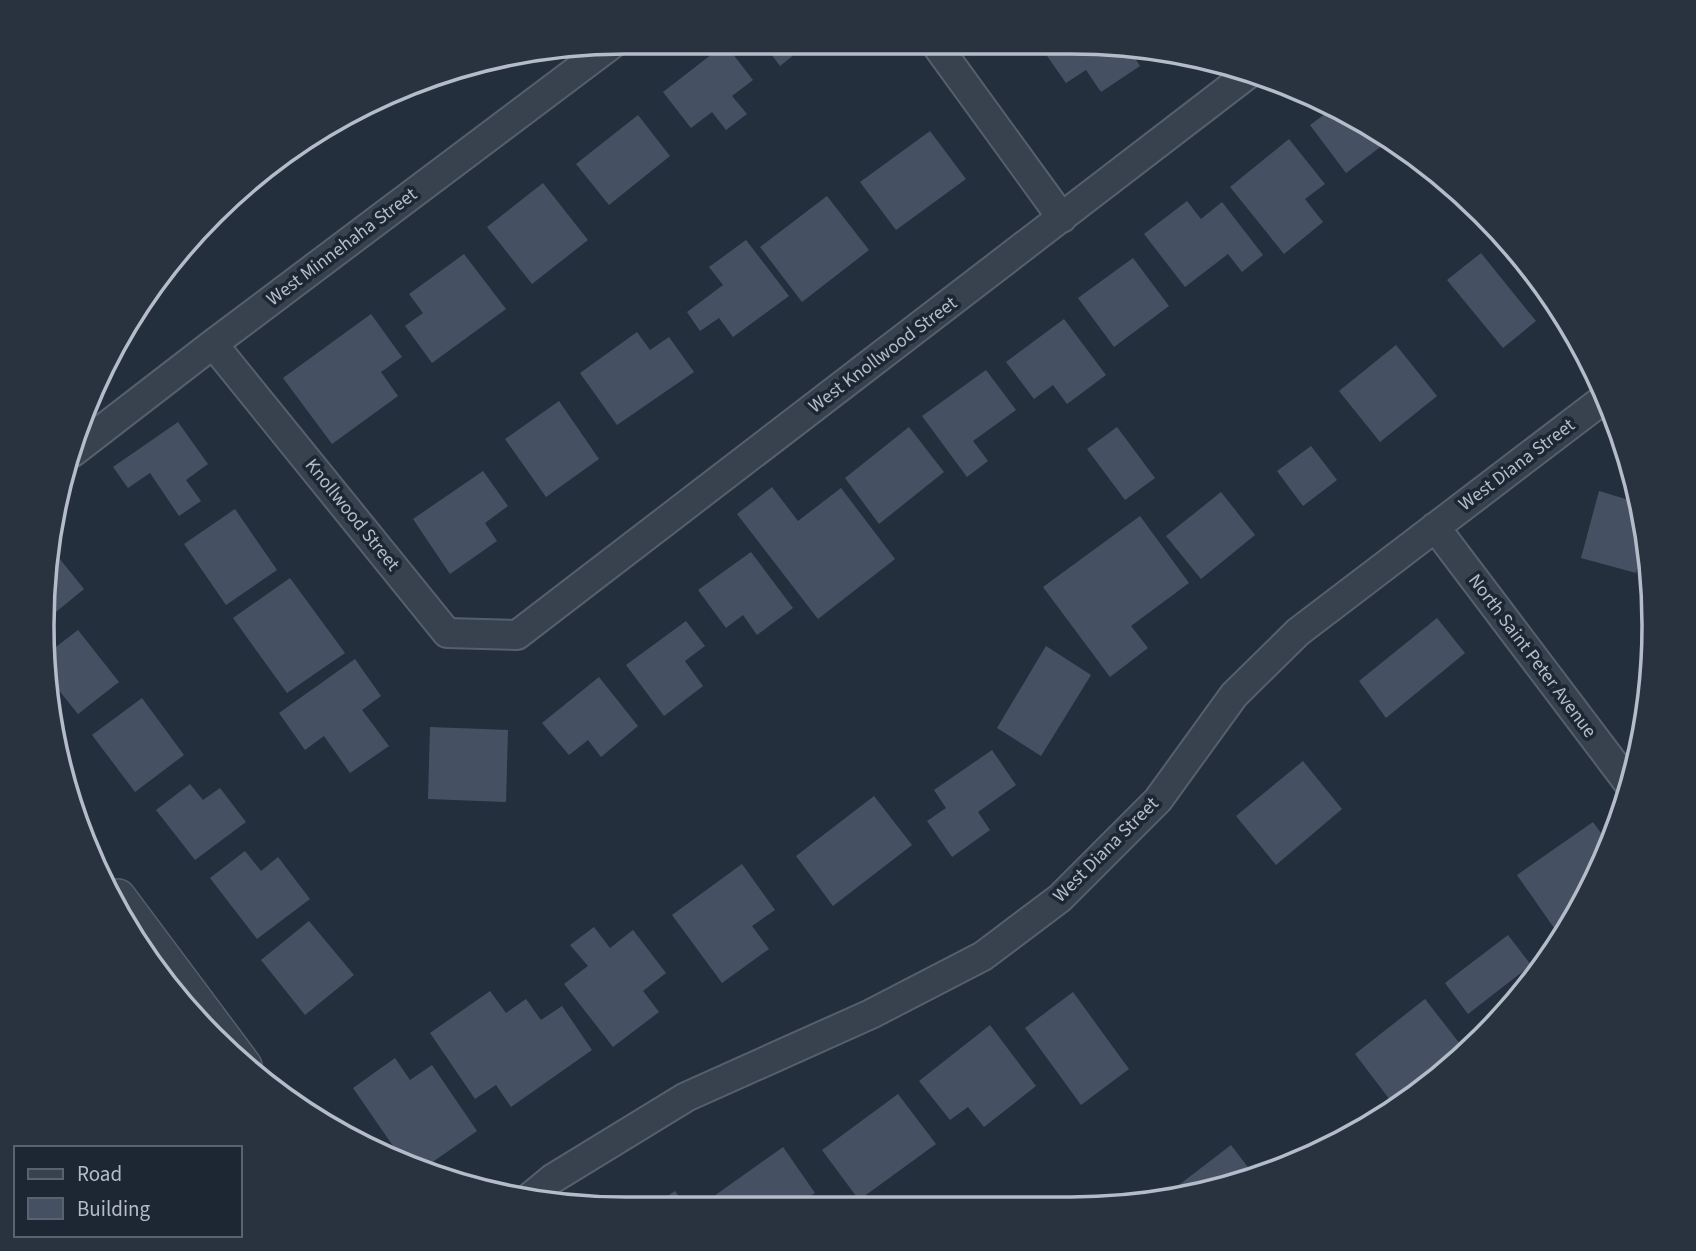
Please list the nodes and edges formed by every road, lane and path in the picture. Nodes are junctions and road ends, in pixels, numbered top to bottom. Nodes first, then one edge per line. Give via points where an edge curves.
1 (943, 54) edge
2 (598, 55) edge
3 (1240, 81) edge
4 (1062, 218) junction
5 (213, 344) junction
6 (1597, 404) edge
7 (84, 444) edge
8 (1435, 527) junction
9 (517, 635) joint
10 (1622, 774) edge
11 (159, 954) edge
12 (187, 991) edge
13 (539, 1190) edge

1 - 4 street
2 - 5 street, West Minnehaha Street
3 - 4 street, West Knollwood Street
4 - 9 street, West Knollwood Street
5 - 7 street, West Minnehaha Street
5 - 9 street, Knollwood Street via 447,633
6 - 8 street, West Diana Street
8 - 10 street, North Saint Peter Avenue
8 - 13 street, West Diana Street via 1298,632 1234,695 1158,800 1060,898 983,956 871,1014 686,1097
11 - 12 street

